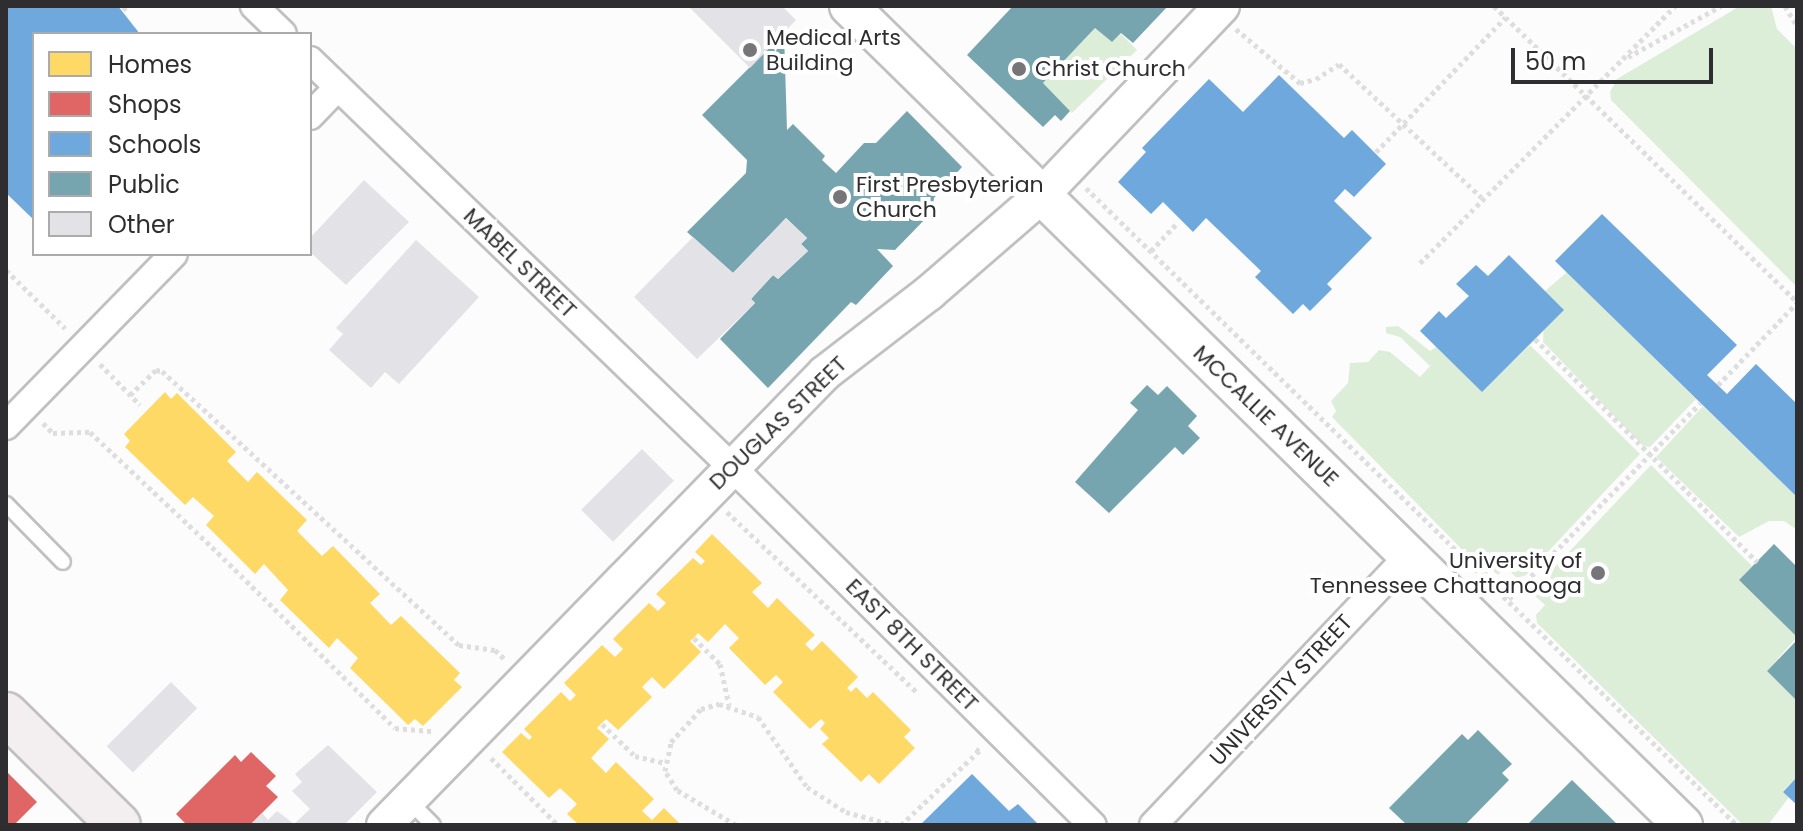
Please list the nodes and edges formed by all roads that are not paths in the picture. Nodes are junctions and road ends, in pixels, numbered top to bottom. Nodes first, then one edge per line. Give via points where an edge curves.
1 (254, 6) edge
2 (849, 6) edge
3 (1219, 9) edge
4 (281, 32) edge
5 (312, 62) edge
6 (338, 87) junction
7 (312, 114) edge
8 (1042, 195) junction
9 (172, 256) edge
10 (6, 426) edge
11 (731, 466) junction
12 (6, 504) edge
13 (1409, 555) junction
14 (63, 562) dead end
15 (6, 714) edge
16 (408, 800) junction
17 (119, 825) edge
18 (384, 825) edge
19 (433, 825) edge
20 (1093, 825) edge
21 (1153, 825) edge
22 (1683, 825) edge

1 - 4 street
2 - 8 main road, MCCALLIE AVENUE
3 - 8 street, DOUGLAS STREET
5 - 6 street
6 - 7 street
6 - 11 street, MABEL STREET
8 - 11 street, DOUGLAS STREET via 929,293 825,373
8 - 13 main road, MCCALLIE AVENUE
9 - 10 street
11 - 16 street, DOUGLAS STREET
11 - 20 street, EAST 8TH STREET
12 - 14 lane
13 - 21 street, UNIVERSITY STREET
13 - 22 main road, MCCALLIE AVENUE
15 - 17 main road
16 - 18 street, DOUGLAS STREET
16 - 19 lane

